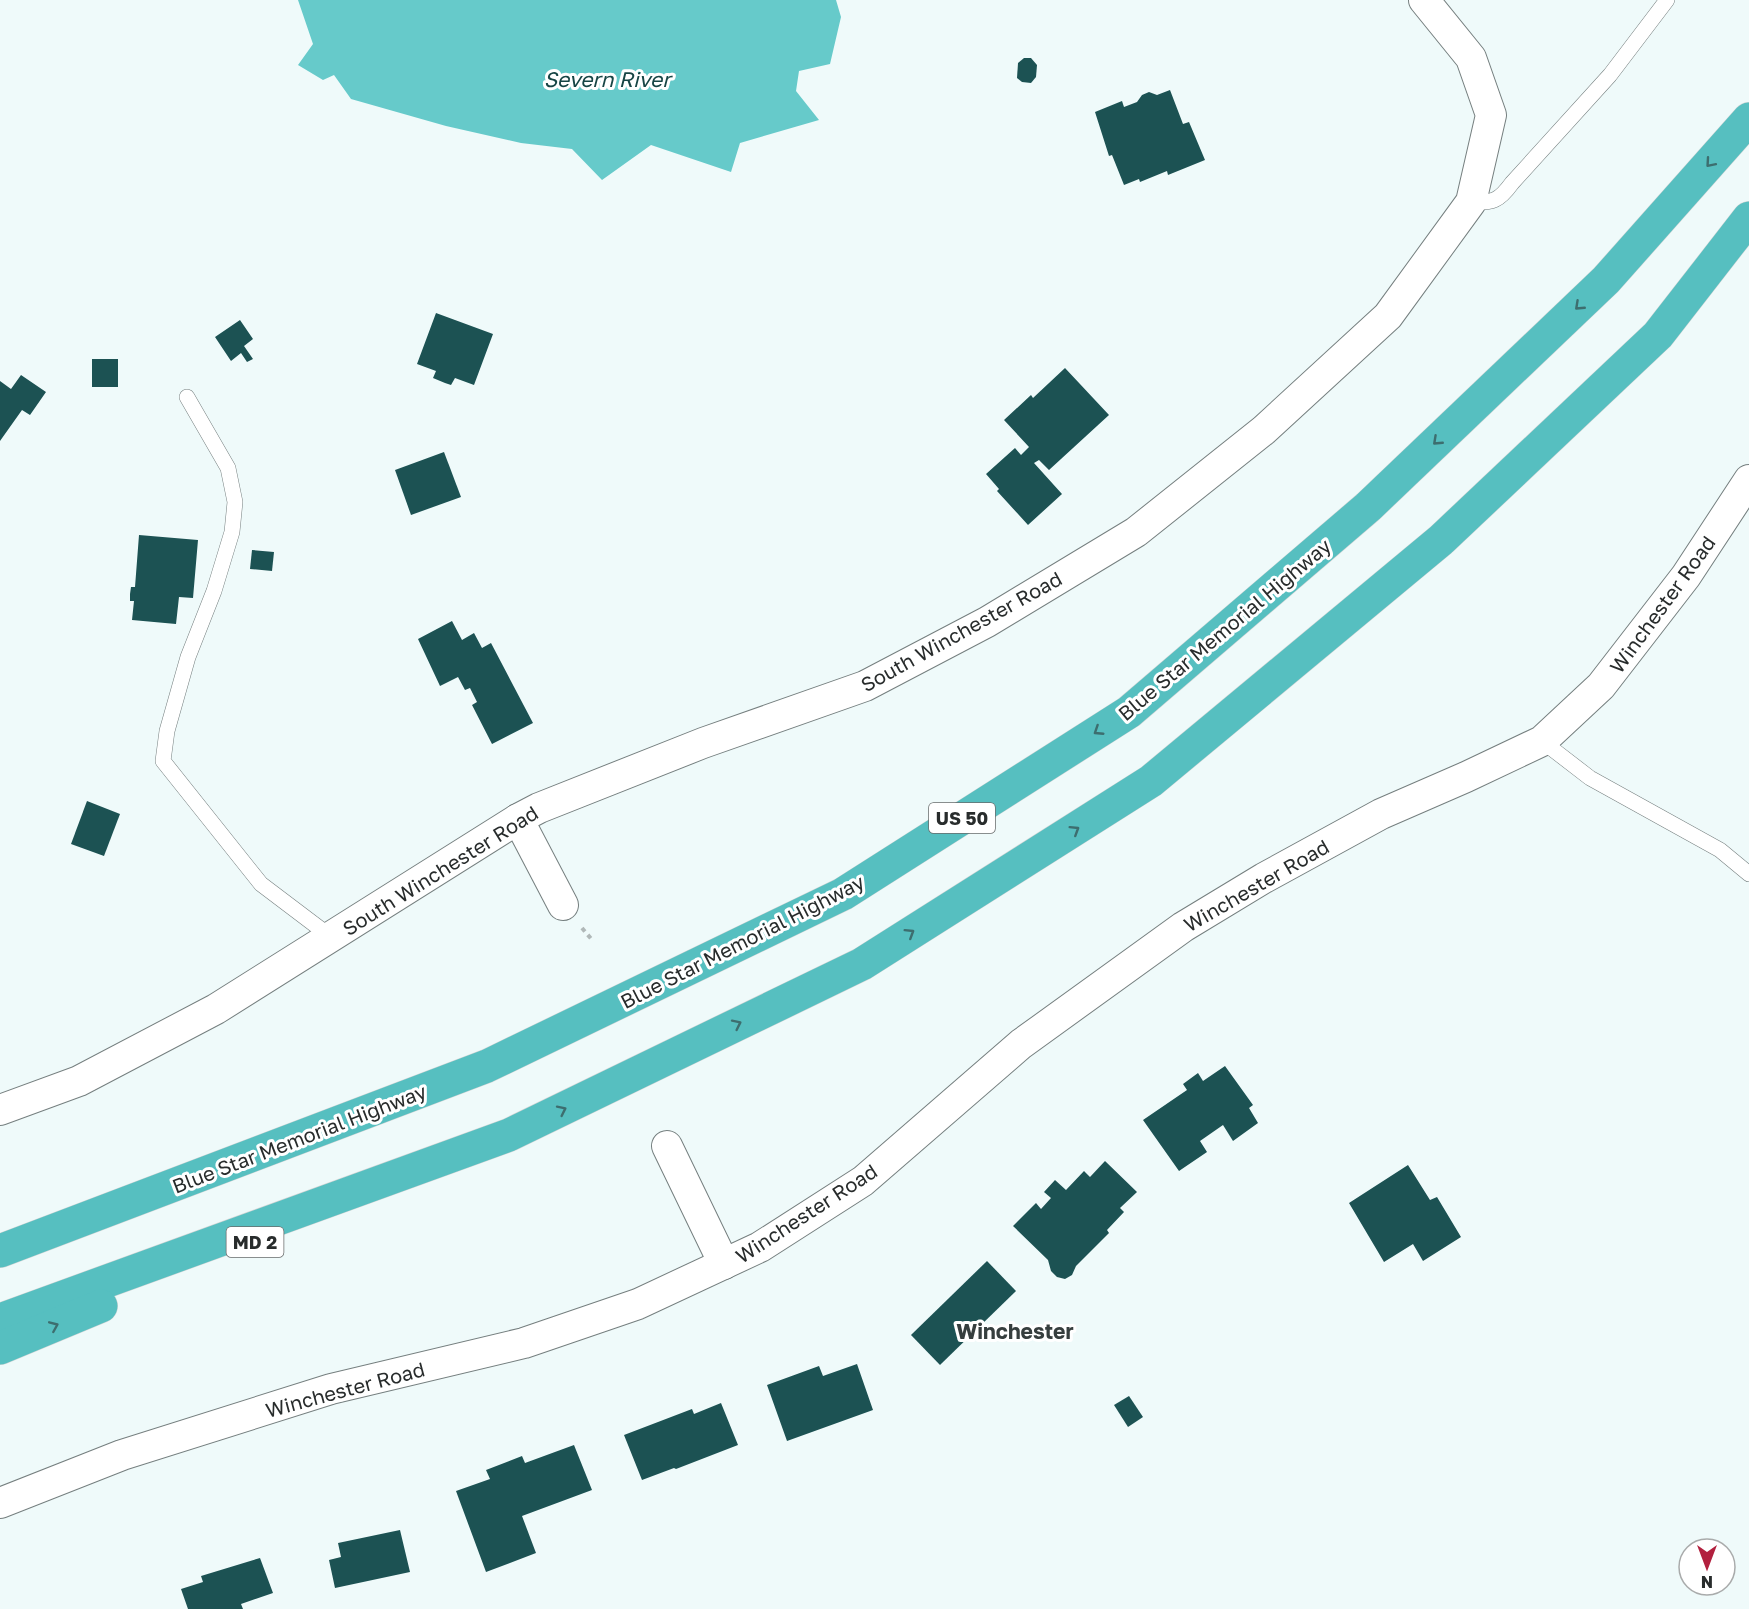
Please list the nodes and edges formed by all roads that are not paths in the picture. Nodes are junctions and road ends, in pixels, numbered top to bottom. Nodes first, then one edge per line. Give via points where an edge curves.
1 (1424, 0) edge
2 (1667, 0) edge
3 (1749, 119) edge
4 (1471, 201) junction
5 (1749, 218) edge
6 (187, 397) dead end
7 (1749, 480) edge
8 (1542, 741) junction
9 (518, 819) junction
10 (1749, 874) edge
11 (563, 905) dead end
12 (331, 937) junction
13 (0, 1110) edge
14 (509, 1135) junction
15 (667, 1146) dead end
16 (0, 1251) edge
17 (724, 1264) junction
18 (0, 1320) edge
19 (0, 1348) edge
20 (0, 1503) edge

1 - 4 street, South Winchester Road via 1471,58 1491,115
2 - 4 lane via 1610,75 1502,198 1485,203
3 -> 16 highway, Blue Star Memorial Highway / US 50 via 1606,280 1368,507 1129,712 843,894 498,1061
4 - 9 street, South Winchester Road via 1388,316 1264,430 1136,532 987,622 865,686 703,743
14 -> 5 highway via 862,964 1152,781 1441,540 1658,335
6 - 12 lane via 228,468 235,502 232,532 188,657 167,731 163,761 261,884
7 - 8 street, Winchester Road via 1686,576 1601,686
8 - 10 lane via 1590,778 1720,850
8 - 17 street, Winchester Road via 1381,813 1183,927 1021,1044 863,1181 760,1247
9 - 11 street
9 - 12 street, South Winchester Road
12 - 13 street, South Winchester Road via 216,1009 154,1042 79,1081
14 - 18 highway
19 -> 14 highway, MD 2
15 - 17 street, Winchester Road
17 - 20 street, Winchester Road via 638,1304 524,1343 331,1389 122,1455

